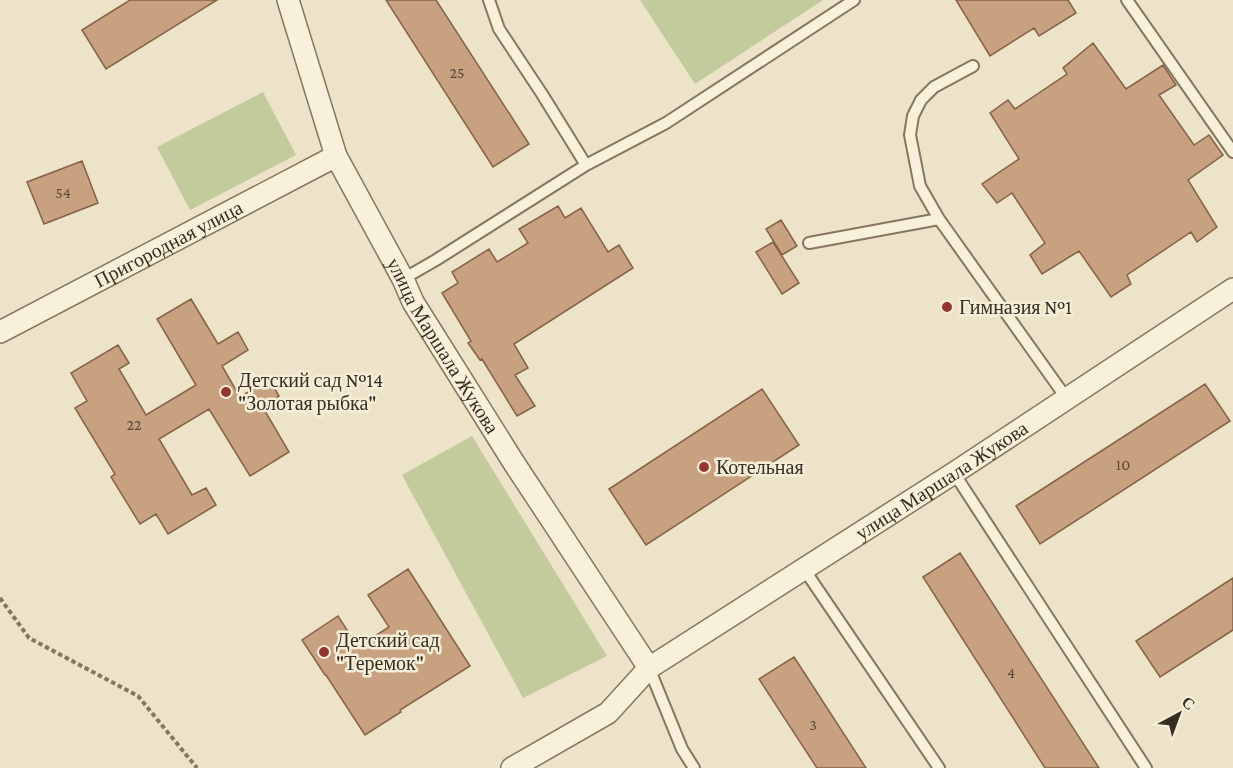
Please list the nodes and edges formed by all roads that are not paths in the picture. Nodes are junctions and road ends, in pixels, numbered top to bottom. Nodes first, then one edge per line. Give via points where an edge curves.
1 (288, 0) edge
2 (489, 0) edge
3 (854, 0) edge
4 (1127, 0) edge
5 (973, 66) dead end
6 (1233, 152) edge
7 (336, 156) junction
8 (586, 165) junction
9 (939, 219) junction
10 (809, 243) dead end
11 (403, 279) junction
12 (1233, 289) edge
13 (0, 332) edge
14 (1067, 399) junction
15 (954, 473) junction
16 (804, 570) junction
17 (649, 668) junction
18 (512, 768) edge
19 (694, 768) edge
20 (939, 768) edge
21 (1146, 768) edge

1 - 7 street, улица Маршала Жукова
2 - 8 lane via 499,29
3 - 8 lane via 666,123
4 - 6 lane
5 - 9 lane via 933,87 913,117 910,135 920,186
7 - 11 street, улица Маршала Жукова
7 - 13 street, Пригородная улица
8 - 11 lane
9 - 10 lane
9 - 14 lane
11 - 17 street, улица Маршала Жукова via 413,302 508,453
12 - 14 street, улица Маршала Жукова
14 - 15 street, улица Маршала Жукова
15 - 16 street, улица Маршала Жукова
15 - 21 lane
16 - 17 street, улица Маршала Жукова
16 - 20 lane
17 - 18 street, улица Маршала Жукова via 608,713
17 - 19 lane via 682,749

